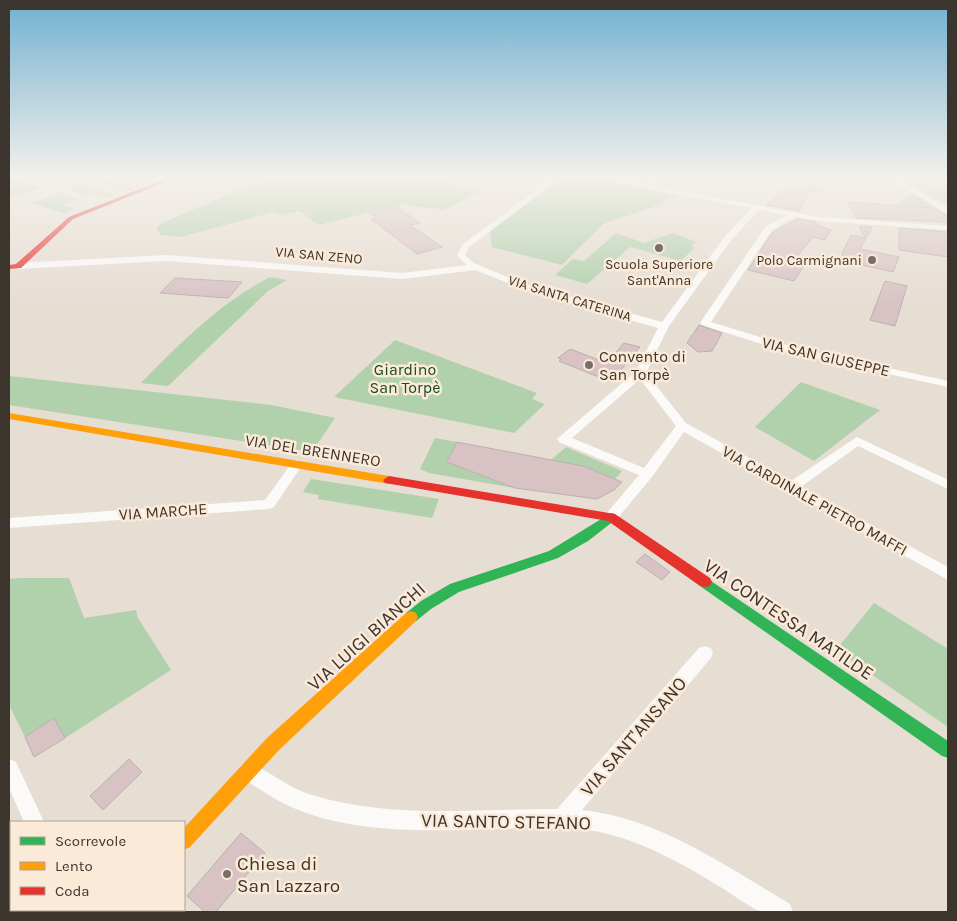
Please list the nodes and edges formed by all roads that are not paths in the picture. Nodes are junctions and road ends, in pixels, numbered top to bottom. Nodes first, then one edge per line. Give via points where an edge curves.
1 (69, 220) edge
2 (500, 220) edge
3 (745, 220) edge
4 (783, 220) edge
5 (836, 220) edge
6 (948, 228) edge
7 (14, 267) edge
8 (476, 267) junction
9 (664, 326) junction
10 (641, 373) junction
11 (948, 384) edge
12 (9, 416) edge
13 (682, 426) junction
14 (297, 464) junction
15 (647, 474) junction
16 (948, 485) edge
17 (790, 488) junction
18 (611, 517) junction
19 (9, 523) edge
20 (948, 574) edge
21 (705, 653) dead end
22 (948, 750) edge
23 (9, 768) edge
24 (248, 771) junction
25 (561, 818) junction
26 (34, 821) edge
27 (185, 841) edge
28 (782, 912) edge

1 - 7 main road
2 - 8 street via 471,241 461,255
3 - 9 street via 729,237
4 - 11 street, VIA SAN GIUSEPPE via 769,228 705,323 791,350
5 - 6 street
7 - 8 street, VIA SAN ZENO via 166,258 402,276
8 - 9 street, VIA SANTA CATERINA via 554,296
9 - 10 street
10 - 13 street
10 - 15 street via 563,439
12 - 14 main road, VIA DEL BRENNERO
13 - 15 street
13 - 17 street, VIA CARDINALE PIETRO MAFFI
14 - 18 main road, VIA DEL BRENNERO
14 - 19 street, VIA MARCHE via 269,504
15 - 18 street
16 - 17 street via 857,442
17 - 20 street, VIA CARDINALE PIETRO MAFFI
18 - 22 main road, VIA CONTESSA MATILDE
18 - 24 main road, VIA LUIGI BIANCHI via 551,556 519,568 477,577 441,592
21 - 25 street, VIA SANT'ANSANO
23 - 26 street
24 - 25 street, VIA SANTO STEFANO via 291,798 348,815 391,820
24 - 27 main road, VIA LUIGI BIANCHI
25 - 28 street, VIA SANTO STEFANO via 592,821 638,832

